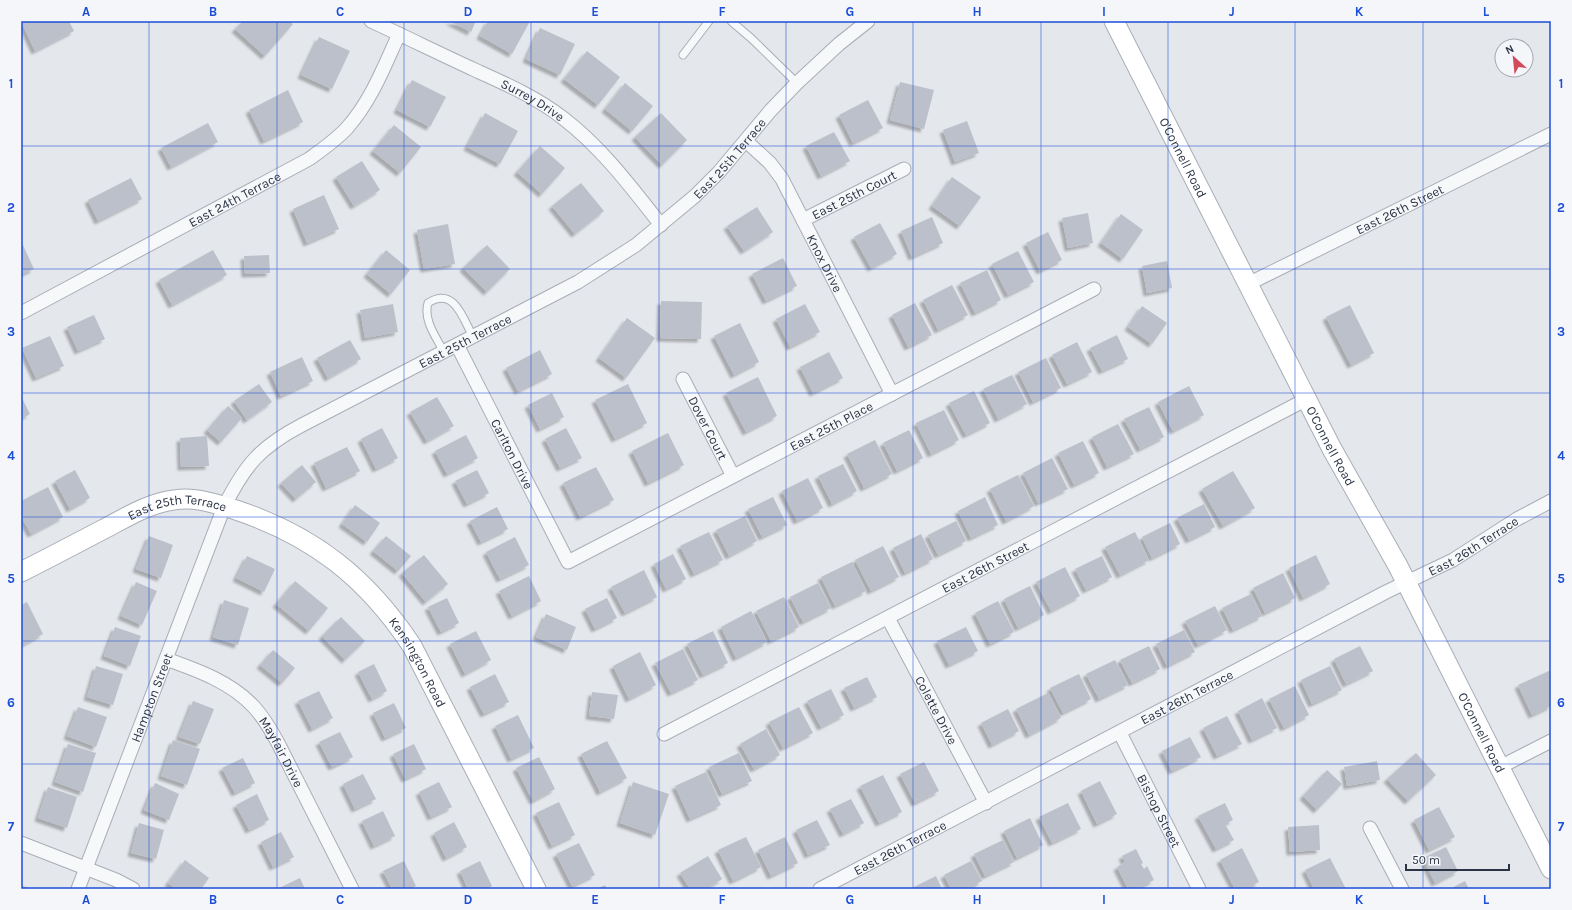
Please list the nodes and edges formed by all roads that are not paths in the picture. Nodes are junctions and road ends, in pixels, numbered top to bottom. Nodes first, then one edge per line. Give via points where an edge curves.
1 (371, 21) edge
2 (710, 21) edge
3 (731, 21) edge
4 (868, 21) edge
5 (1114, 21) edge
6 (399, 34) junction
7 (683, 56) dead end
8 (797, 83) junction
9 (1551, 134) edge
10 (746, 141) junction
11 (904, 169) dead end
12 (803, 220) junction
13 (661, 225) junction
14 (1248, 284) junction
15 (1094, 290) dead end
16 (21, 313) edge
17 (473, 337) junction
18 (457, 345) junction
19 (444, 352) junction
20 (683, 379) dead end
21 (892, 394) junction
22 (1307, 399) junction
23 (733, 476) junction
24 (1551, 501) edge
25 (224, 507) junction
26 (568, 562) joint
27 (21, 572) edge
28 (1406, 582) junction
29 (888, 618) junction
30 (166, 659) junction
31 (1120, 733) junction
32 (664, 734) dead end
33 (1551, 741) edge
34 (1500, 767) junction
35 (986, 803) junction
36 (1370, 828) dead end
37 (21, 843) edge
38 (86, 868) junction
39 (1551, 869) edge
40 (78, 889) edge
41 (133, 889) edge
42 (352, 889) edge
43 (536, 889) edge
44 (820, 889) edge
45 (1199, 889) edge
46 (1402, 889) edge

1 - 6 street, Surrey Drive
2 - 7 lane
3 - 8 lane
4 - 8 street, East 25th Terrace
5 - 14 street, O'Connell Road
6 - 13 street, Surrey Drive via 516,89 563,118 610,161
6 - 16 street, East 24th Terrace via 364,106 347,128 328,146 310,159
8 - 10 street, East 25th Terrace
9 - 14 street, East 26th Street
10 - 12 street, Knox Drive via 770,163
10 - 13 street, East 25th Terrace via 695,196
11 - 12 street, East 25th Court
12 - 21 street, Knox Drive
13 - 17 street, East 25th Terrace via 636,245 578,282
14 - 22 street, O'Connell Road
15 - 21 street, East 25th Place
17 - 18 street, East 25th Terrace
17 - 19 lane via 450,300 434,298 425,310
18 - 19 street, East 25th Terrace
18 - 26 street, Carlton Drive
19 - 25 street, East 25th Terrace via 277,440 246,468
20 - 23 street, Dover Court
21 - 23 street, East 25th Place
22 - 28 street, O'Connell Road
22 - 29 street, East 26th Street
23 - 26 street, East 25th Place
24 - 28 street, East 26th Terrace via 1517,519 1453,560
25 - 27 street, East 25th Terrace via 194,500 175,499 157,503
25 - 30 street, Hampton Street
25 - 43 street, Kensington Road via 269,523 318,549 359,580 386,610 416,653
28 - 31 street, East 26th Terrace
28 - 34 street, O'Connell Road
29 - 32 street, East 26th Street
29 - 35 street, Colette Drive
30 - 38 street, Hampton Street
30 - 42 street, Mayfair Drive via 219,681 238,692 254,706 278,743
31 - 35 street, East 26th Terrace
31 - 45 street, Bishop Street
33 - 34 street
34 - 39 street, O'Connell Road
35 - 44 street, East 26th Terrace
36 - 46 street
37 - 38 street
38 - 40 street, Hampton Street
38 - 41 street

